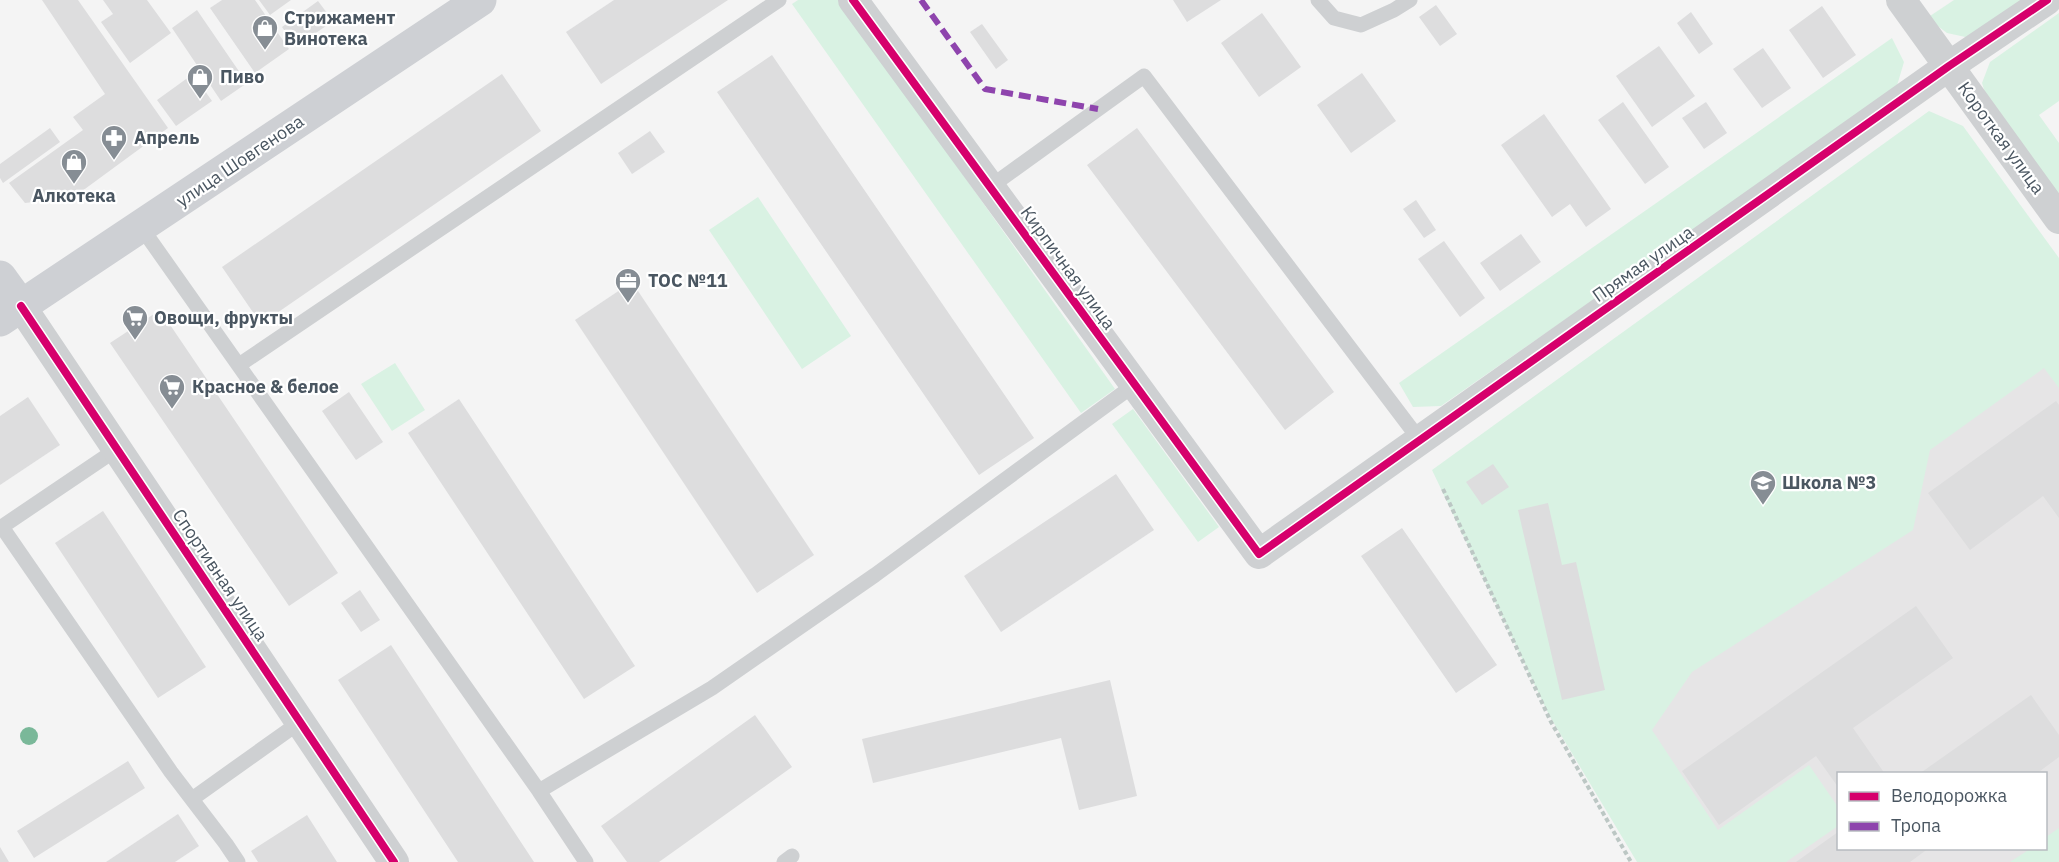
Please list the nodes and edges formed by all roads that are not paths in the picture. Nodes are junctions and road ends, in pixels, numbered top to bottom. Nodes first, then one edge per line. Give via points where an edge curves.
1 (480, 0) edge
2 (780, 0) edge
3 (853, 0) edge
4 (1318, 0) edge
5 (1410, 0) edge
6 (1901, 0) edge
7 (2047, 0) edge
8 (1949, 66) junction
9 (990, 187) junction
10 (2059, 219) edge
11 (141, 227) junction
12 (0, 278) edge
13 (10, 313) edge
14 (239, 366) junction
15 (1134, 385) junction
16 (1419, 439) junction
17 (117, 449) junction
18 (1, 527) edge
19 (1258, 554) joint
20 (300, 722) junction
21 (539, 791) junction
22 (192, 799) junction
23 (238, 862) edge
24 (394, 862) edge
25 (586, 862) edge

1 - 11 main road, улица Шовгенова
2 - 14 lane
3 - 9 street, Кирпичная улица
4 - 5 lane via 1334,18 1361,25
6 - 8 street, Короткая улица
7 - 8 street, Прямая улица
8 - 10 street, Короткая улица
8 - 16 street, Прямая улица
9 - 15 street, Кирпичная улица
9 - 16 lane via 1144,76
11 - 13 main road, улица Шовгенова
11 - 14 lane
12 - 13 main road, Спортивная улица
13 - 17 street, Спортивная улица
14 - 21 lane
15 - 19 street, Кирпичная улица
15 - 21 lane via 875,575 712,688
16 - 19 street, Прямая улица
17 - 18 lane
17 - 20 street, Спортивная улица
18 - 22 lane
20 - 22 lane
20 - 24 street, Спортивная улица
21 - 25 lane
22 - 23 lane

